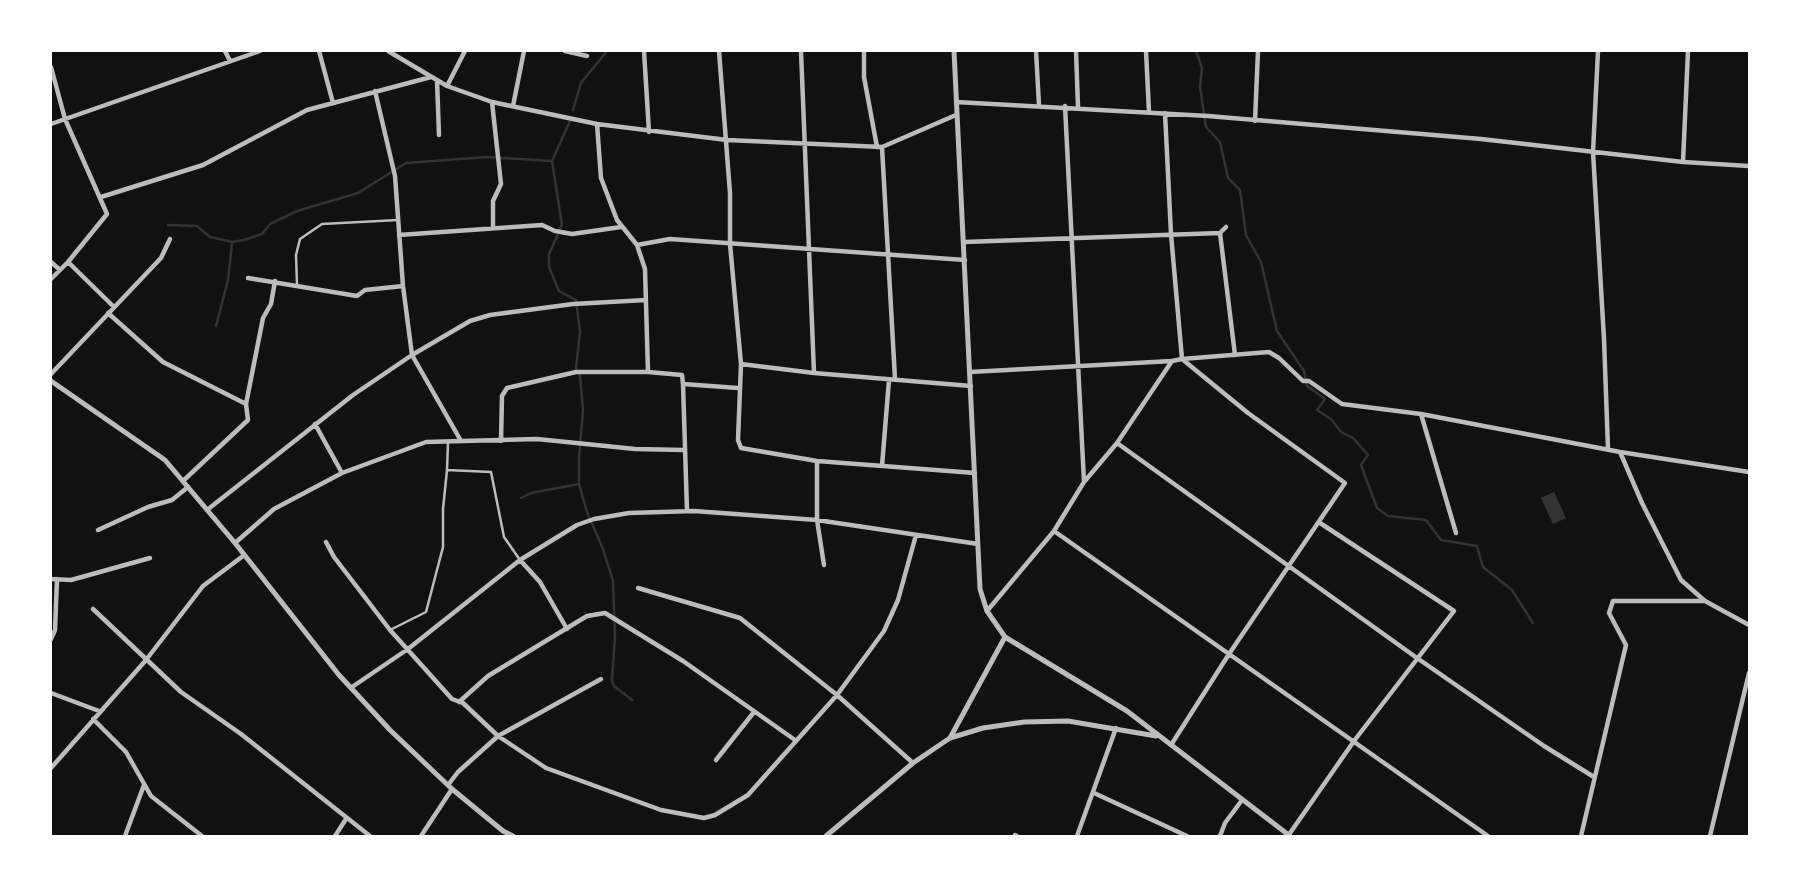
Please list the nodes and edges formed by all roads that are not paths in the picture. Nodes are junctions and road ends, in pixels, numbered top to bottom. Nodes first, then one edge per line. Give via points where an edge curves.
1 (225, 51) edge
2 (260, 51) edge
3 (319, 51) edge
4 (388, 51) edge
5 (465, 51) edge
6 (524, 51) edge
7 (565, 51) edge
8 (644, 51) edge
9 (719, 51) edge
10 (801, 51) edge
11 (863, 51) edge
12 (954, 51) edge
13 (1036, 51) edge
14 (1076, 51) edge
15 (1146, 51) edge
16 (1258, 51) edge
17 (1598, 51) edge
18 (1688, 51) edge
19 (587, 55) dead end
20 (229, 61) junction
21 (51, 68) edge
22 (431, 77) junction
23 (437, 80) junction
24 (447, 86) junction
25 (375, 91) junction
26 (492, 102) junction
27 (956, 102) junction
28 (333, 103) junction
29 (1040, 105) junction
30 (513, 106) junction
31 (1065, 107) junction
32 (1078, 107) junction
33 (1149, 112) junction
34 (1165, 113) junction
35 (956, 115) junction
36 (65, 119) junction
37 (1255, 121) junction
38 (51, 124) edge
39 (597, 124) junction
40 (649, 132) junction
41 (439, 135) dead end
42 (727, 141) junction
43 (806, 145) junction
44 (880, 147) junction
45 (1593, 152) junction
46 (1683, 162) junction
47 (1749, 166) edge
48 (101, 197) junction
49 (398, 220) junction
50 (621, 227) junction
51 (1226, 227) dead end
52 (493, 228) junction
53 (1220, 233) junction
54 (1171, 234) junction
55 (399, 235) junction
56 (170, 239) dead end
57 (1070, 239) junction
58 (964, 242) junction
59 (730, 244) junction
60 (637, 246) junction
61 (810, 247) junction
62 (889, 254) junction
63 (965, 260) junction
64 (51, 262) edge
65 (68, 262) junction
66 (60, 270) junction
67 (248, 278) dead end
68 (51, 279) edge
69 (275, 281) junction
70 (298, 285) junction
71 (403, 286) junction
72 (646, 300) junction
73 (114, 307) junction
74 (108, 313) junction
75 (412, 355) junction
76 (1235, 355) junction
77 (1182, 359) junction
78 (1172, 360) junction
79 (741, 364) junction
80 (1080, 367) junction
81 (648, 372) junction
82 (970, 372) junction
83 (814, 373) junction
84 (51, 374) edge
85 (892, 380) junction
86 (51, 382) edge
87 (683, 384) junction
88 (971, 386) junction
89 (738, 388) junction
90 (246, 404) junction
91 (1421, 414) junction
92 (315, 424) junction
93 (501, 440) junction
94 (461, 441) junction
95 (448, 442) junction
96 (1117, 443) junction
97 (1608, 449) junction
98 (684, 450) junction
99 (1620, 452) junction
100 (817, 461) junction
101 (882, 466) junction
102 (447, 470) junction
103 (1749, 472) edge
104 (342, 473) junction
105 (976, 473) junction
106 (1084, 482) junction
107 (186, 484) junction
108 (207, 510) junction
109 (687, 511) junction
110 (817, 520) junction
111 (1320, 523) junction
112 (98, 530) dead end
113 (1054, 531) junction
114 (1456, 533) dead end
115 (916, 535) junction
116 (326, 542) dead end
117 (235, 543) junction
118 (978, 544) junction
119 (243, 556) junction
120 (150, 558) dead end
121 (520, 560) junction
122 (824, 565) dead end
123 (1290, 567) junction
124 (54, 579) edge
125 (638, 588) dead end
126 (1705, 601) junction
127 (93, 609) dead end
128 (986, 611) junction
129 (1749, 625) edge
130 (566, 629) junction
131 (390, 631) junction
132 (1005, 637) junction
133 (51, 639) edge
134 (408, 649) junction
135 (1229, 654) junction
136 (1417, 659) junction
137 (146, 660) junction
138 (1749, 673) edge
139 (601, 679) dead end
140 (352, 687) junction
141 (51, 693) edge
142 (837, 695) junction
143 (459, 702) junction
144 (100, 711) junction
145 (754, 712) junction
146 (93, 719) junction
147 (1116, 728) junction
148 (498, 736) junction
149 (1158, 736) junction
150 (950, 737) junction
151 (795, 740) junction
152 (1354, 741) junction
153 (1171, 745) junction
154 (716, 760) dead end
155 (913, 763) junction
156 (51, 768) edge
157 (1594, 777) junction
158 (144, 785) junction
159 (450, 787) junction
160 (1094, 793) junction
161 (1242, 800) junction
162 (346, 819) junction
163 (125, 836) edge
164 (202, 836) edge
165 (335, 836) edge
166 (370, 836) edge
167 (421, 836) edge
168 (513, 836) edge
169 (826, 836) edge
170 (1077, 836) edge
171 (1187, 836) edge
172 (1220, 836) edge
173 (1289, 836) edge
174 (1488, 836) edge
175 (1581, 836) edge
176 (1710, 836) edge

1 - 20 street
2 - 20 street
3 - 28 street
4 - 22 street
5 - 24 street
6 - 30 street
7 - 19 street
8 - 40 street
9 - 42 street
10 - 43 street
11 - 44 street via 864,77
12 - 27 street
13 - 29 street
14 - 32 street
15 - 33 street
16 - 37 street
17 - 45 street
18 - 46 street
20 - 36 street
21 - 36 street
22 - 23 street
22 - 25 street
23 - 24 street
23 - 41 street
24 - 26 street
25 - 28 street
25 - 49 street via 394,176
26 - 30 street
26 - 52 street via 501,184 493,201
27 - 29 street
27 - 35 street
28 - 48 street via 307,110 203,165
29 - 31 street
30 - 39 street
31 - 32 street
31 - 57 street
32 - 33 street
33 - 34 street
34 - 37 street
34 - 54 street
35 - 44 street
35 - 58 street
36 - 38 street
36 - 48 street
37 - 45 street
39 - 40 street
39 - 50 street via 601,178
40 - 42 street
42 - 43 street
42 - 59 street
43 - 44 street
43 - 61 street
44 - 62 street
45 - 46 street
45 - 97 street
46 - 47 street
48 - 65 street via 107,214
49 - 55 street
49 - 70 lane via 322,225 300,239
50 - 52 street via 572,234 542,225
50 - 60 street
51 - 53 street
52 - 55 street
53 - 54 street
53 - 76 street
54 - 57 street
54 - 77 street
55 - 71 street
56 - 73 street via 161,258
57 - 58 street
57 - 80 street
58 - 63 street
59 - 60 street via 670,239
59 - 61 street
59 - 79 street
60 - 72 street via 645,269
61 - 62 street
61 - 83 street
62 - 63 street
62 - 85 street
63 - 82 street
64 - 66 street
65 - 66 street
65 - 73 street
66 - 68 street
67 - 69 street
69 - 70 street
69 - 90 street
70 - 71 street via 357,296 365,290
71 - 75 street
72 - 75 street via 490,315 470,321
72 - 81 street
73 - 74 street
74 - 84 street
74 - 90 street via 163,362
75 - 92 street
75 - 94 street
76 - 77 street
76 - 91 street via 1269,352 1303,381 1342,404
77 - 78 street
77 - 111 street via 1345,483
78 - 80 street
78 - 96 street
79 - 83 street
79 - 89 street
80 - 82 street
80 - 106 street
81 - 87 street via 682,375
81 - 93 street via 578,372 508,388 502,396
82 - 88 street
83 - 85 street
85 - 88 street
85 - 101 street
86 - 107 street via 165,460
87 - 89 street
87 - 98 street
88 - 105 street
89 - 100 street via 741,448
90 - 107 street via 248,420
91 - 97 street
91 - 114 street
92 - 104 street
92 - 108 street
93 - 94 street
93 - 98 street
94 - 95 street
95 - 102 lane
95 - 104 street via 426,442
96 - 106 street
96 - 123 street
97 - 99 street
98 - 109 street
99 - 103 street
99 - 126 street via 1681,580
100 - 101 street
100 - 110 street
101 - 105 street
102 - 121 lane via 491,472 504,537
102 - 131 lane via 443,547 426,612
104 - 117 street via 274,509
105 - 118 street
106 - 113 street
107 - 108 street
107 - 112 street via 172,500
108 - 117 street
109 - 110 street
109 - 121 street via 629,513 587,521
110 - 115 street
110 - 122 street
111 - 123 street
111 - 136 street via 1454,611
113 - 128 street
113 - 135 street
115 - 118 street
115 - 142 street via 884,631
116 - 131 street
117 - 119 street
118 - 128 street
119 - 137 street via 204,586
119 - 140 street
120 - 124 street via 71,579
121 - 130 street via 540,582
121 - 134 street
123 - 135 street
123 - 136 street
124 - 133 street via 55,630
125 - 142 street via 740,618
126 - 129 street
126 - 157 street via 1613,601 1609,613 1626,645
127 - 137 street
128 - 132 street
130 - 143 street via 488,676
130 - 145 street via 587,616 605,613
131 - 134 street
132 - 149 street via 1127,711
132 - 150 street
134 - 140 street
134 - 143 street
135 - 152 street
135 - 153 street
136 - 152 street
136 - 157 street
137 - 144 street
137 - 162 street
138 - 176 street
139 - 148 street
140 - 159 street
141 - 144 street
142 - 151 street
142 - 155 street
143 - 148 street
144 - 146 street
145 - 151 street
145 - 154 street
146 - 156 street
146 - 158 street via 126,752
147 - 149 street
147 - 150 street via 1068,721 1024,722
147 - 160 street
148 - 151 street via 546,768 661,810 704,818 748,795
148 - 159 street via 458,772
149 - 153 street
150 - 155 street
152 - 173 street
152 - 174 street
153 - 161 street
155 - 169 street
157 - 175 street
158 - 163 street
158 - 164 street via 150,796
159 - 167 street
159 - 168 street
160 - 170 street
160 - 171 street
161 - 172 street
161 - 173 street
162 - 165 street
162 - 166 street

